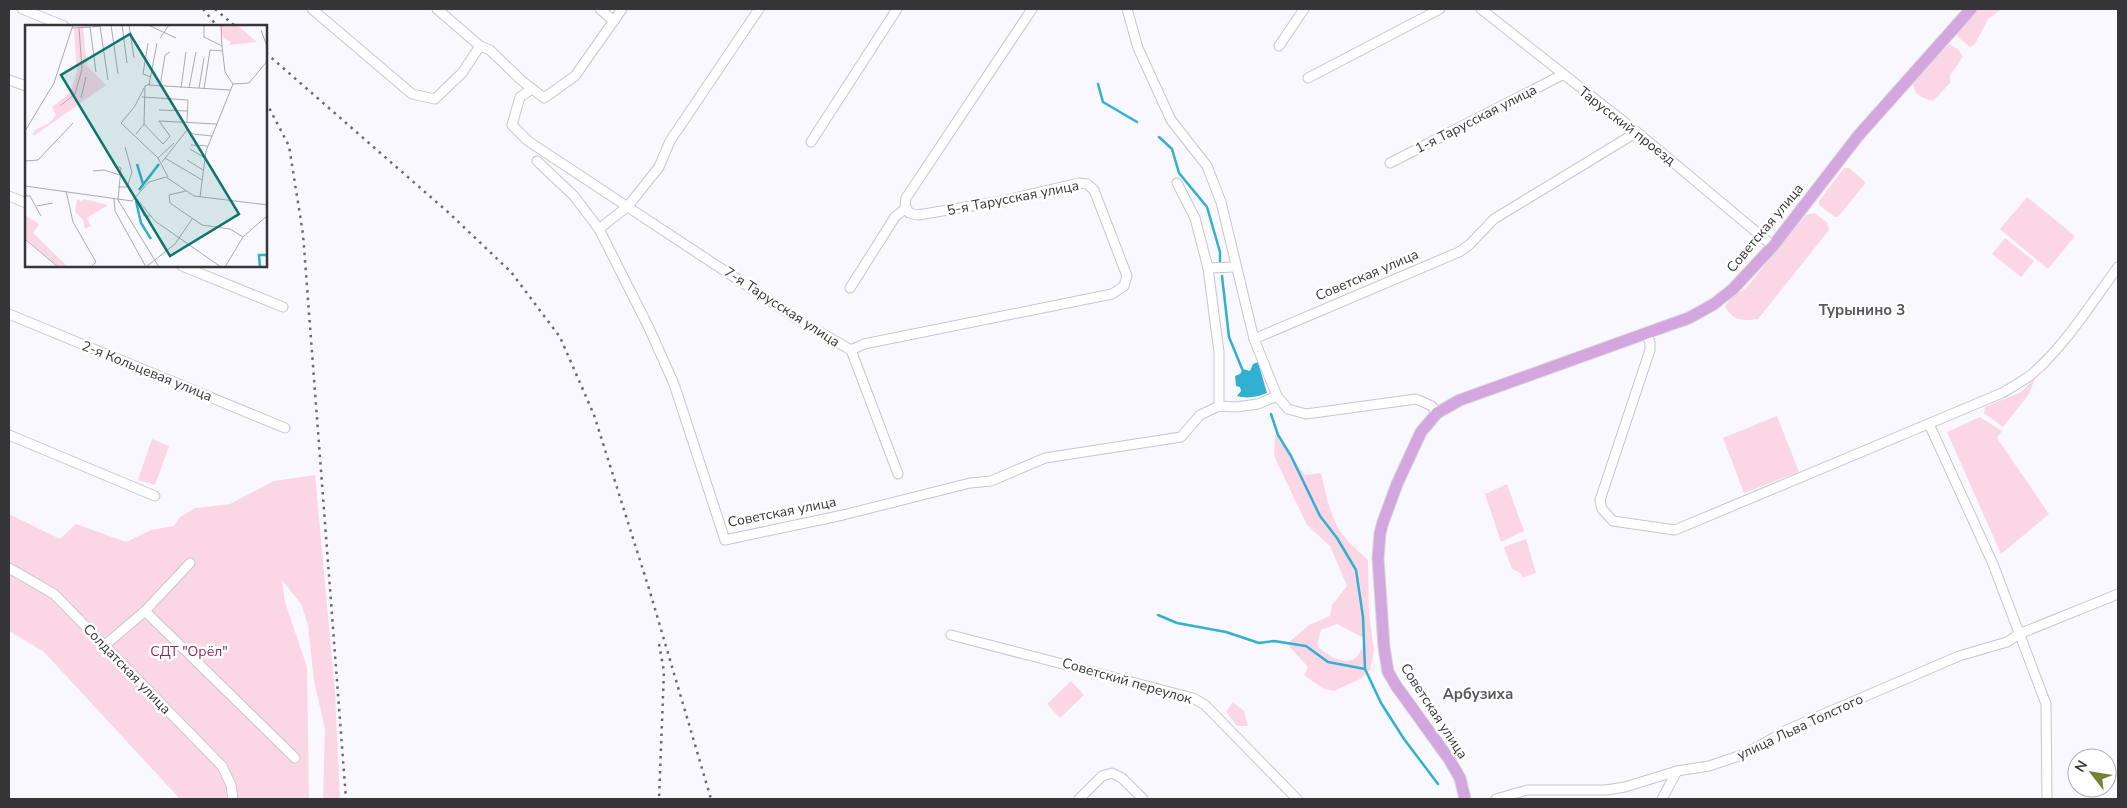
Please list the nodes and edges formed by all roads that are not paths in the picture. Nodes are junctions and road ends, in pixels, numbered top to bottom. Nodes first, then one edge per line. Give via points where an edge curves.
1 (22, 9) edge
2 (312, 9) edge
3 (437, 9) edge
4 (600, 9) edge
5 (622, 9) edge
6 (759, 9) edge
7 (897, 9) edge
8 (1032, 9) edge
9 (1127, 9) edge
10 (1304, 9) edge
11 (1440, 9) edge
12 (1481, 9) edge
13 (1970, 9) edge
14 (614, 21) junction
15 (62, 25) edge
16 (480, 46) junction
17 (1279, 46) dead end
18 (1562, 75) junction
19 (1308, 78) dead end
20 (9, 80) edge
21 (25, 86) edge
22 (532, 89) junction
23 (1637, 132) junction
24 (811, 142) dead end
25 (537, 161) dead end
26 (1390, 164) dead end
27 (1177, 184) dead end
28 (9, 196) edge
29 (25, 203) edge
30 (628, 206) junction
31 (906, 208) junction
32 (599, 229) junction
33 (1773, 246) junction
34 (1236, 267) junction
35 (187, 268) edge
36 (1208, 268) junction
37 (2118, 268) edge
38 (850, 288) dead end
39 (283, 307) dead end
40 (9, 314) edge
41 (1646, 334) junction
42 (1254, 339) junction
43 (851, 350) junction
44 (1277, 396) junction
45 (1219, 406) junction
46 (1437, 413) junction
47 (1929, 424) junction
48 (285, 428) dead end
49 (9, 435) edge
50 (898, 474) dead end
51 (155, 496) dead end
52 (190, 563) dead end
53 (9, 568) edge
54 (2118, 594) edge
55 (145, 611) junction
56 (2019, 634) junction
57 (951, 635) dead end
58 (104, 646) junction
59 (295, 758) dead end
60 (1677, 771) junction
61 (233, 799) edge
62 (1079, 799) edge
63 (1143, 799) edge
64 (1297, 799) edge
65 (1465, 799) edge
66 (1496, 799) edge
67 (1662, 799) edge
68 (2047, 799) edge

1 - 15 street
2 - 16 street via 388,75 412,94 420,96 435,99 462,73
3 - 16 street
4 - 14 street
5 - 14 street
6 - 30 street via 670,142 659,167
7 - 24 street
8 - 31 street via 906,198
9 - 34 street via 1138,48 1171,120 1206,166 1221,202
10 - 17 street
11 - 19 street
12 - 18 street, Тарусский проезд
13 - 33 main road, Советская улица via 1858,136
14 - 22 street via 576,76 544,98
16 - 22 street via 490,50
18 - 23 street, Тарусский проезд
18 - 26 street, 1-я Тарусская улица
20 - 21 street
22 - 30 street, 7-я Тарусская улица via 520,97 512,125 528,141
23 - 33 street, Тарусский проезд
23 - 42 street, Советская улица via 1494,219 1459,252
25 - 32 street, Советская улица via 574,196
27 - 36 street via 1195,218
28 - 29 street
30 - 32 street
30 - 43 street, 7-я Тарусская улица via 799,320
31 - 38 street via 895,216
31 - 43 street, 5-я Тарусская улица via 918,216 1087,184 1094,190 1128,276 1124,286 1112,294 864,344
32 - 45 street, Советская улица via 674,384 725,540 970,483 991,481 1044,458 1181,437 1200,416
33 - 41 main road, Советская улица via 1733,289 1714,304 1689,318
34 - 36 street
34 - 42 street
35 - 39 street
36 - 45 street via 1219,352
37 - 47 street via 2063,340 2032,374 2002,393
40 - 48 street, 2-я Кольцевая улица
41 - 46 main road, Советская улица via 1460,400
41 - 47 street via 1650,350 1600,500 1602,509 1613,521 1675,530
42 - 44 street
43 - 50 street, 7-я Тарусская улица
44 - 45 street via 1258,404
44 - 46 street via 1288,409 1306,414 1416,399 1432,406
46 - 65 main road, Советская улица via 1421,432 1410,453 1383,522 1378,558 1380,605 1388,672 1449,759 1460,778
47 - 56 street via 1993,564
49 - 51 street
52 - 55 street
53 - 58 street, Солдатская улица via 54,594
54 - 56 street, улица Льва Толстого
55 - 58 street
55 - 59 street
56 - 60 street, улица Льва Толстого via 2008,642 1959,656 1789,729 1745,754 1709,766
56 - 68 street via 2046,704
57 - 64 street, Советский переулок via 1193,698 1205,706
58 - 61 street, Солдатская улица via 222,766 232,785
60 - 66 street, улица Льва Толстого via 1606,790 1527,790
60 - 67 street
62 - 63 street via 1102,776 1112,773 1122,778

